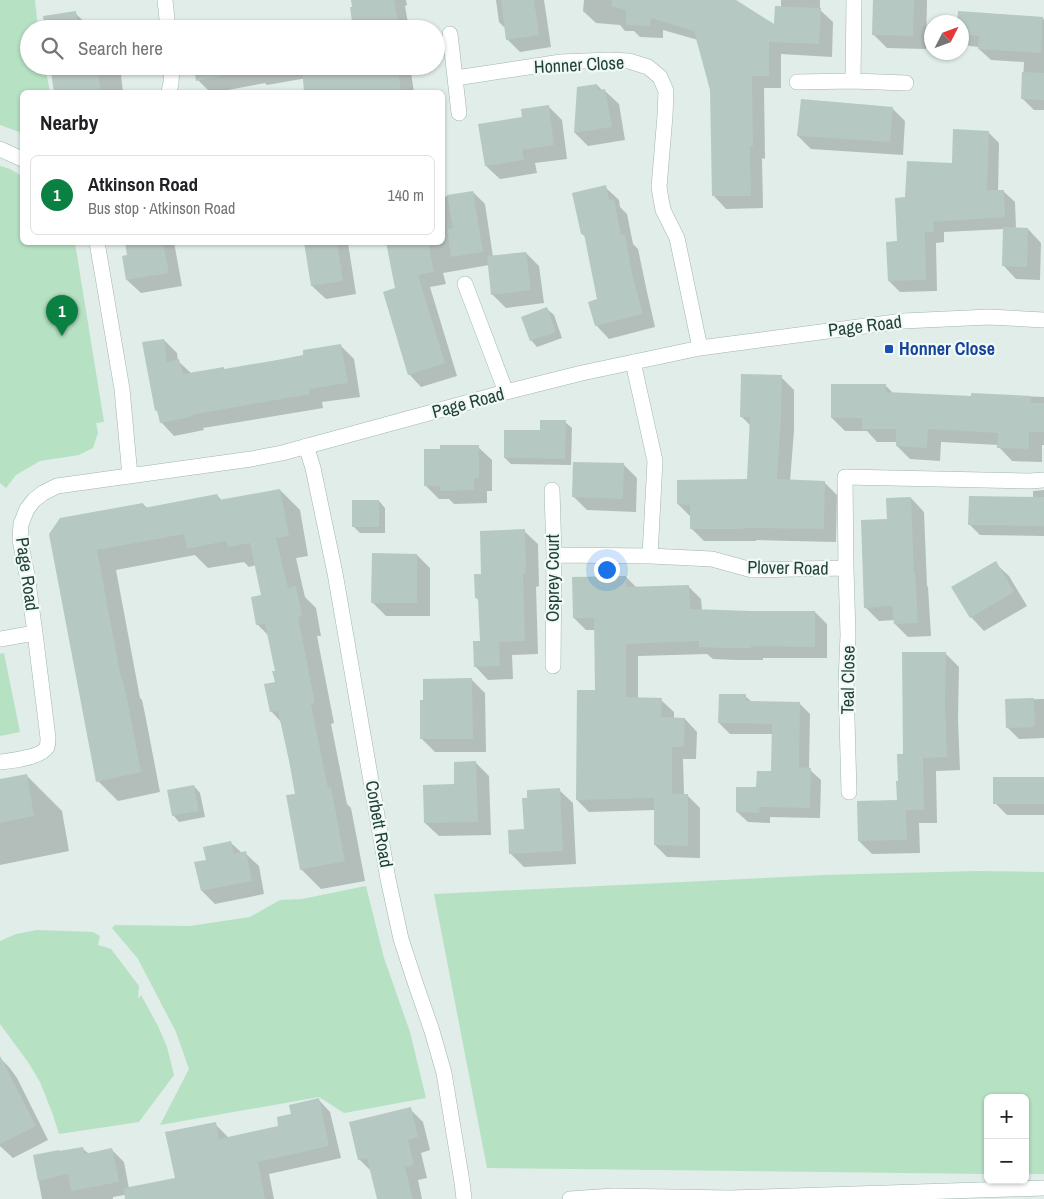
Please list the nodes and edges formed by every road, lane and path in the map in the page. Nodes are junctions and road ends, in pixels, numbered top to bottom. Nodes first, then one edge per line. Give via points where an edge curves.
1 (165, 0) edge
2 (854, 0) edge
3 (167, 20) edge
4 (450, 34) dead end
5 (171, 75) edge
6 (456, 78) junction
7 (853, 80) junction
8 (797, 82) dead end
9 (906, 83) dead end
10 (169, 90) edge
11 (459, 114) dead end
12 (0, 150) edge
13 (20, 158) edge
14 (98, 245) edge
15 (466, 284) dead end
16 (1044, 320) edge
17 (700, 348) junction
18 (633, 362) junction
19 (506, 392) junction
20 (306, 446) junction
21 (130, 476) junction
22 (1044, 480) edge
23 (552, 490) dead end
24 (554, 555) junction
25 (650, 556) junction
26 (846, 568) junction
27 (35, 633) junction
28 (0, 639) edge
29 (553, 666) dead end
30 (0, 762) edge
31 (849, 792) dead end
32 (1044, 1188) edge
33 (730, 1198) edge
34 (464, 1199) edge
35 (570, 1199) edge

1 - 3 street
2 - 7 street
4 - 6 street
5 - 10 street
6 - 11 street
6 - 17 street, Honner Close via 561,62 609,60 629,60 648,67 660,77 666,91 659,187 663,210 677,238
7 - 8 street
7 - 9 street
12 - 13 street
14 - 21 street via 122,389
15 - 19 street
16 - 17 street, Page Road via 989,317 903,321
17 - 18 street, Page Road
18 - 19 street, Page Road
18 - 25 street via 655,461
19 - 20 street, Page Road
20 - 21 street, Page Road via 251,459
20 - 34 street, Corbett Road via 335,573 388,880 401,940 444,1073
21 - 27 street, Page Road via 57,486 43,492 27,509 21,524 20,540
22 - 26 street, Plover Road via 845,477
23 - 24 street, Osprey Court
24 - 25 street, Plover Road
24 - 29 street, Osprey Court
25 - 26 street, Plover Road via 712,559 752,570
26 - 31 street, Teal Close
27 - 28 street, Page Road
27 - 30 street, Page Road via 47,746 35,755
32 - 33 street
33 - 35 street via 613,1196

